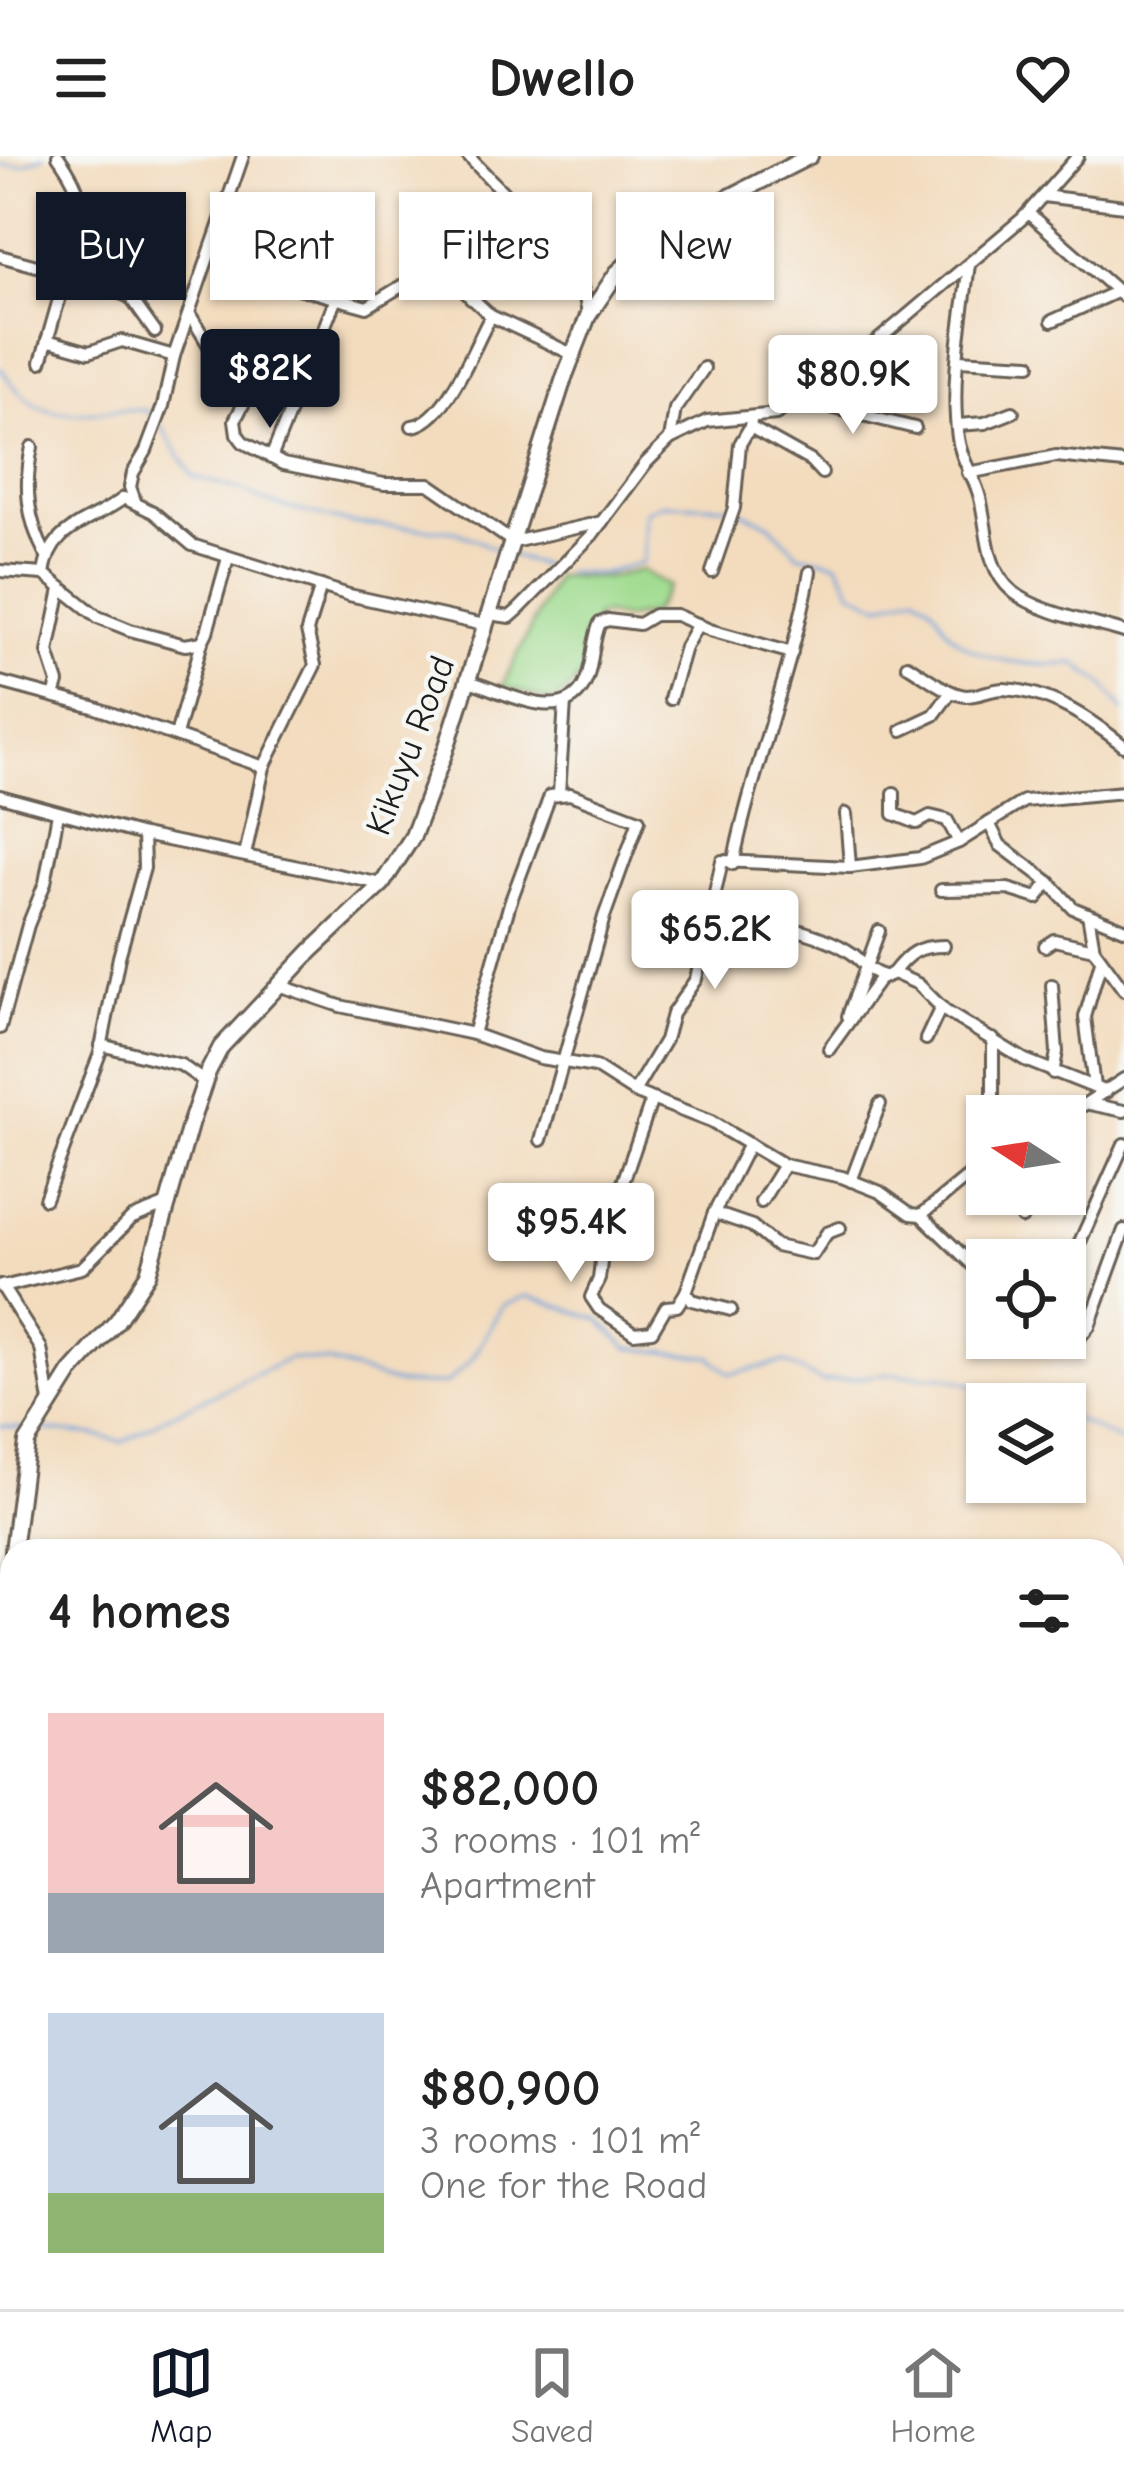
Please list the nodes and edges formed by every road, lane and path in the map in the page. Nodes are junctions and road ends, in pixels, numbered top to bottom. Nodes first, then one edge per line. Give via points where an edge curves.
1 (58, 156) edge
2 (243, 156) edge
3 (468, 156) edge
4 (810, 156) edge
5 (1078, 156) edge
6 (780, 163) edge
7 (79, 192) edge
8 (503, 192) edge
9 (1042, 196) junction
10 (1124, 206) edge
11 (1028, 213) junction
12 (0, 256) edge
13 (36, 264) edge
14 (969, 264) junction
15 (399, 287) edge
16 (1121, 294) edge
17 (59, 300) edge
18 (132, 300) edge
19 (335, 300) edge
20 (348, 300) edge
21 (472, 300) edge
22 (586, 300) edge
23 (189, 313) junction
24 (490, 316) junction
25 (588, 316) junction
26 (1052, 321) dead end
27 (155, 332) dead end
28 (47, 340) junction
29 (572, 354) junction
30 (174, 356) junction
31 (958, 360) junction
32 (41, 362) dead end
33 (1030, 364) dead end
34 (704, 368) dead end
35 (802, 400) junction
36 (1013, 412) dead end
37 (751, 422) junction
38 (957, 425) junction
39 (412, 426) dead end
40 (915, 428) dead end
41 (670, 439) junction
42 (32, 447) dead end
43 (271, 458) junction
44 (1124, 463) edge
45 (822, 473) dead end
46 (968, 473) junction
47 (135, 501) junction
48 (603, 522) junction
49 (510, 550) junction
50 (46, 555) junction
51 (228, 558) junction
52 (0, 571) edge
53 (712, 572) dead end
54 (810, 572) dead end
55 (44, 574) junction
56 (321, 586) junction
57 (61, 589) junction
58 (486, 620) junction
59 (698, 624) junction
60 (1124, 632) edge
61 (202, 642) junction
62 (792, 653) junction
63 (907, 664) dead end
64 (468, 681) junction
65 (0, 682) edge
66 (951, 692) junction
67 (54, 696) junction
68 (670, 699) dead end
69 (565, 703) junction
70 (902, 730) dead end
71 (176, 736) junction
72 (1124, 746) edge
73 (264, 766) junction
74 (1124, 792) edge
75 (560, 793) junction
76 (894, 793) dead end
77 (0, 796) edge
78 (58, 813) junction
79 (846, 814) dead end
80 (989, 823) junction
81 (143, 836) junction
82 (959, 842) junction
83 (245, 855) junction
84 (733, 863) junction
85 (850, 867) junction
86 (1049, 881) junction
87 (382, 884) junction
88 (940, 890) dead end
89 (1088, 914) junction
90 (771, 922) dead end
91 (1124, 929) edge
92 (879, 931) dead end
93 (944, 946) dead end
94 (1045, 946) dead end
95 (1094, 949) junction
96 (1101, 961) junction
97 (864, 968) junction
98 (888, 975) junction
99 (278, 985) junction
100 (1052, 985) dead end
101 (1124, 990) edge
102 (941, 1007) junction
103 (846, 1025) junction
104 (0, 1028) edge
105 (473, 1034) junction
106 (926, 1039) dead end
107 (993, 1040) junction
108 (101, 1045) junction
109 (829, 1049) dead end
110 (561, 1061) junction
111 (1053, 1073) junction
112 (1124, 1079) edge
113 (205, 1082) junction
114 (1100, 1090) junction
115 (634, 1092) junction
116 (993, 1095) edge
117 (652, 1100) junction
118 (880, 1104) dead end
119 (1090, 1104) junction
120 (1086, 1106) edge
121 (1124, 1111) edge
122 (541, 1140) dead end
123 (749, 1144) junction
124 (1124, 1144) edge
125 (784, 1165) junction
126 (966, 1177) edge
127 (851, 1180) junction
128 (45, 1199) dead end
129 (761, 1202) dead end
130 (170, 1204) junction
131 (714, 1213) junction
132 (921, 1215) junction
133 (1022, 1215) edge
134 (1022, 1218) dead end
135 (840, 1228) dead end
136 (1124, 1230) edge
137 (1081, 1239) edge
138 (966, 1259) edge
139 (1, 1286) edge
140 (686, 1292) junction
141 (731, 1310) dead end
142 (1086, 1329) edge
143 (50, 1402) junction
144 (14, 1539) edge

1 - 7 street
2 - 23 street
3 - 8 street
4 - 6 main road, Kikuyu Road
5 - 9 street
6 - 25 main road, Kikuyu Road via 663,231 617,273
9 - 10 street
9 - 11 street
11 - 14 street
11 - 16 street
12 - 13 street
14 - 31 street
14 - 35 street
15 - 20 street via 367,307
16 - 26 street
17 - 28 street
18 - 27 street
19 - 43 street
21 - 24 street
22 - 25 street
23 - 30 street
23 - 43 street via 244,403 237,434
24 - 29 street
24 - 39 street via 444,402
25 - 29 main road, Kikuyu Road
28 - 30 street via 89,352 122,341
28 - 32 street
29 - 49 main road, Kikuyu Road
30 - 47 street via 158,422 133,473
31 - 33 street
31 - 38 street
34 - 41 street via 674,409
35 - 37 street
35 - 40 street
36 - 38 street
37 - 41 street via 707,421
37 - 45 street
37 - 53 street
38 - 46 street
41 - 48 street
42 - 50 street via 26,485
43 - 49 street via 384,484 429,484
44 - 46 street via 1056,456
46 - 60 street via 1004,584 1017,596
47 - 50 street via 124,499 58,537
47 - 51 street via 184,541
48 - 49 street
48 - 58 street via 510,617
49 - 58 main road, Kikuyu Road
50 - 55 street
51 - 56 street
51 - 61 street
52 - 55 street
54 - 62 street
55 - 57 street
56 - 58 street
56 - 73 street via 308,631 315,665
57 - 61 street via 130,631
57 - 67 street via 48,652
58 - 64 main road, Kikuyu Road
59 - 62 street
59 - 68 street
59 - 69 street via 664,614 639,624 604,620 583,687
61 - 71 street
62 - 84 street
63 - 66 street
64 - 69 street
64 - 87 main road, Kikuyu Road via 428,801
65 - 67 street
66 - 70 street via 934,715
66 - 72 street via 1044,697
67 - 71 street
69 - 75 street
71 - 73 street
73 - 83 street
74 - 80 street via 1024,801
75 - 105 street via 544,806
75 - 110 street via 639,820
76 - 82 street via 898,818 946,820
77 - 78 street
78 - 81 street
78 - 104 street
79 - 85 street
80 - 82 street
80 - 86 street via 1000,845
81 - 83 street
81 - 108 street via 144,868
82 - 85 street via 920,858
83 - 87 street
84 - 85 street
84 - 115 street via 722,861 696,979
86 - 88 street via 1037,898 1008,889
86 - 89 street
87 - 99 main road, Kikuyu Road
89 - 91 street
89 - 95 street
90 - 97 street via 853,954
92 - 97 street
93 - 98 street via 911,951
94 - 95 street via 1061,940
95 - 96 street
96 - 101 street
96 - 114 street via 1085,1017
97 - 98 street
97 - 103 street
98 - 102 street via 918,984
98 - 103 street
99 - 105 street
99 - 113 main road, Kikuyu Road via 221,1047
100 - 111 street
102 - 106 street
102 - 107 street
103 - 109 street
105 - 110 street
107 - 111 street
107 - 116 street
108 - 113 street via 181,1065
108 - 128 street
110 - 115 street via 595,1067
110 - 122 street
111 - 114 street
112 - 114 street
113 - 130 main road, Kikuyu Road
114 - 119 street
115 - 117 street
117 - 123 street
117 - 140 street via 591,1297 634,1333 652,1331
118 - 127 street
119 - 120 street
119 - 121 street
123 - 125 street
123 - 131 street
124 - 137 street
125 - 127 street
125 - 129 street
126 - 132 street
127 - 132 street
130 - 139 street via 132,1218 82,1268
130 - 143 main road, Kikuyu Road via 136,1296
131 - 135 street via 752,1226 776,1246 813,1254
131 - 140 street
132 - 138 street
133 - 134 street
136 - 142 street
139 - 143 street via 41,1348
140 - 141 street
143 - 144 main road, Kikuyu Road via 28,1442

